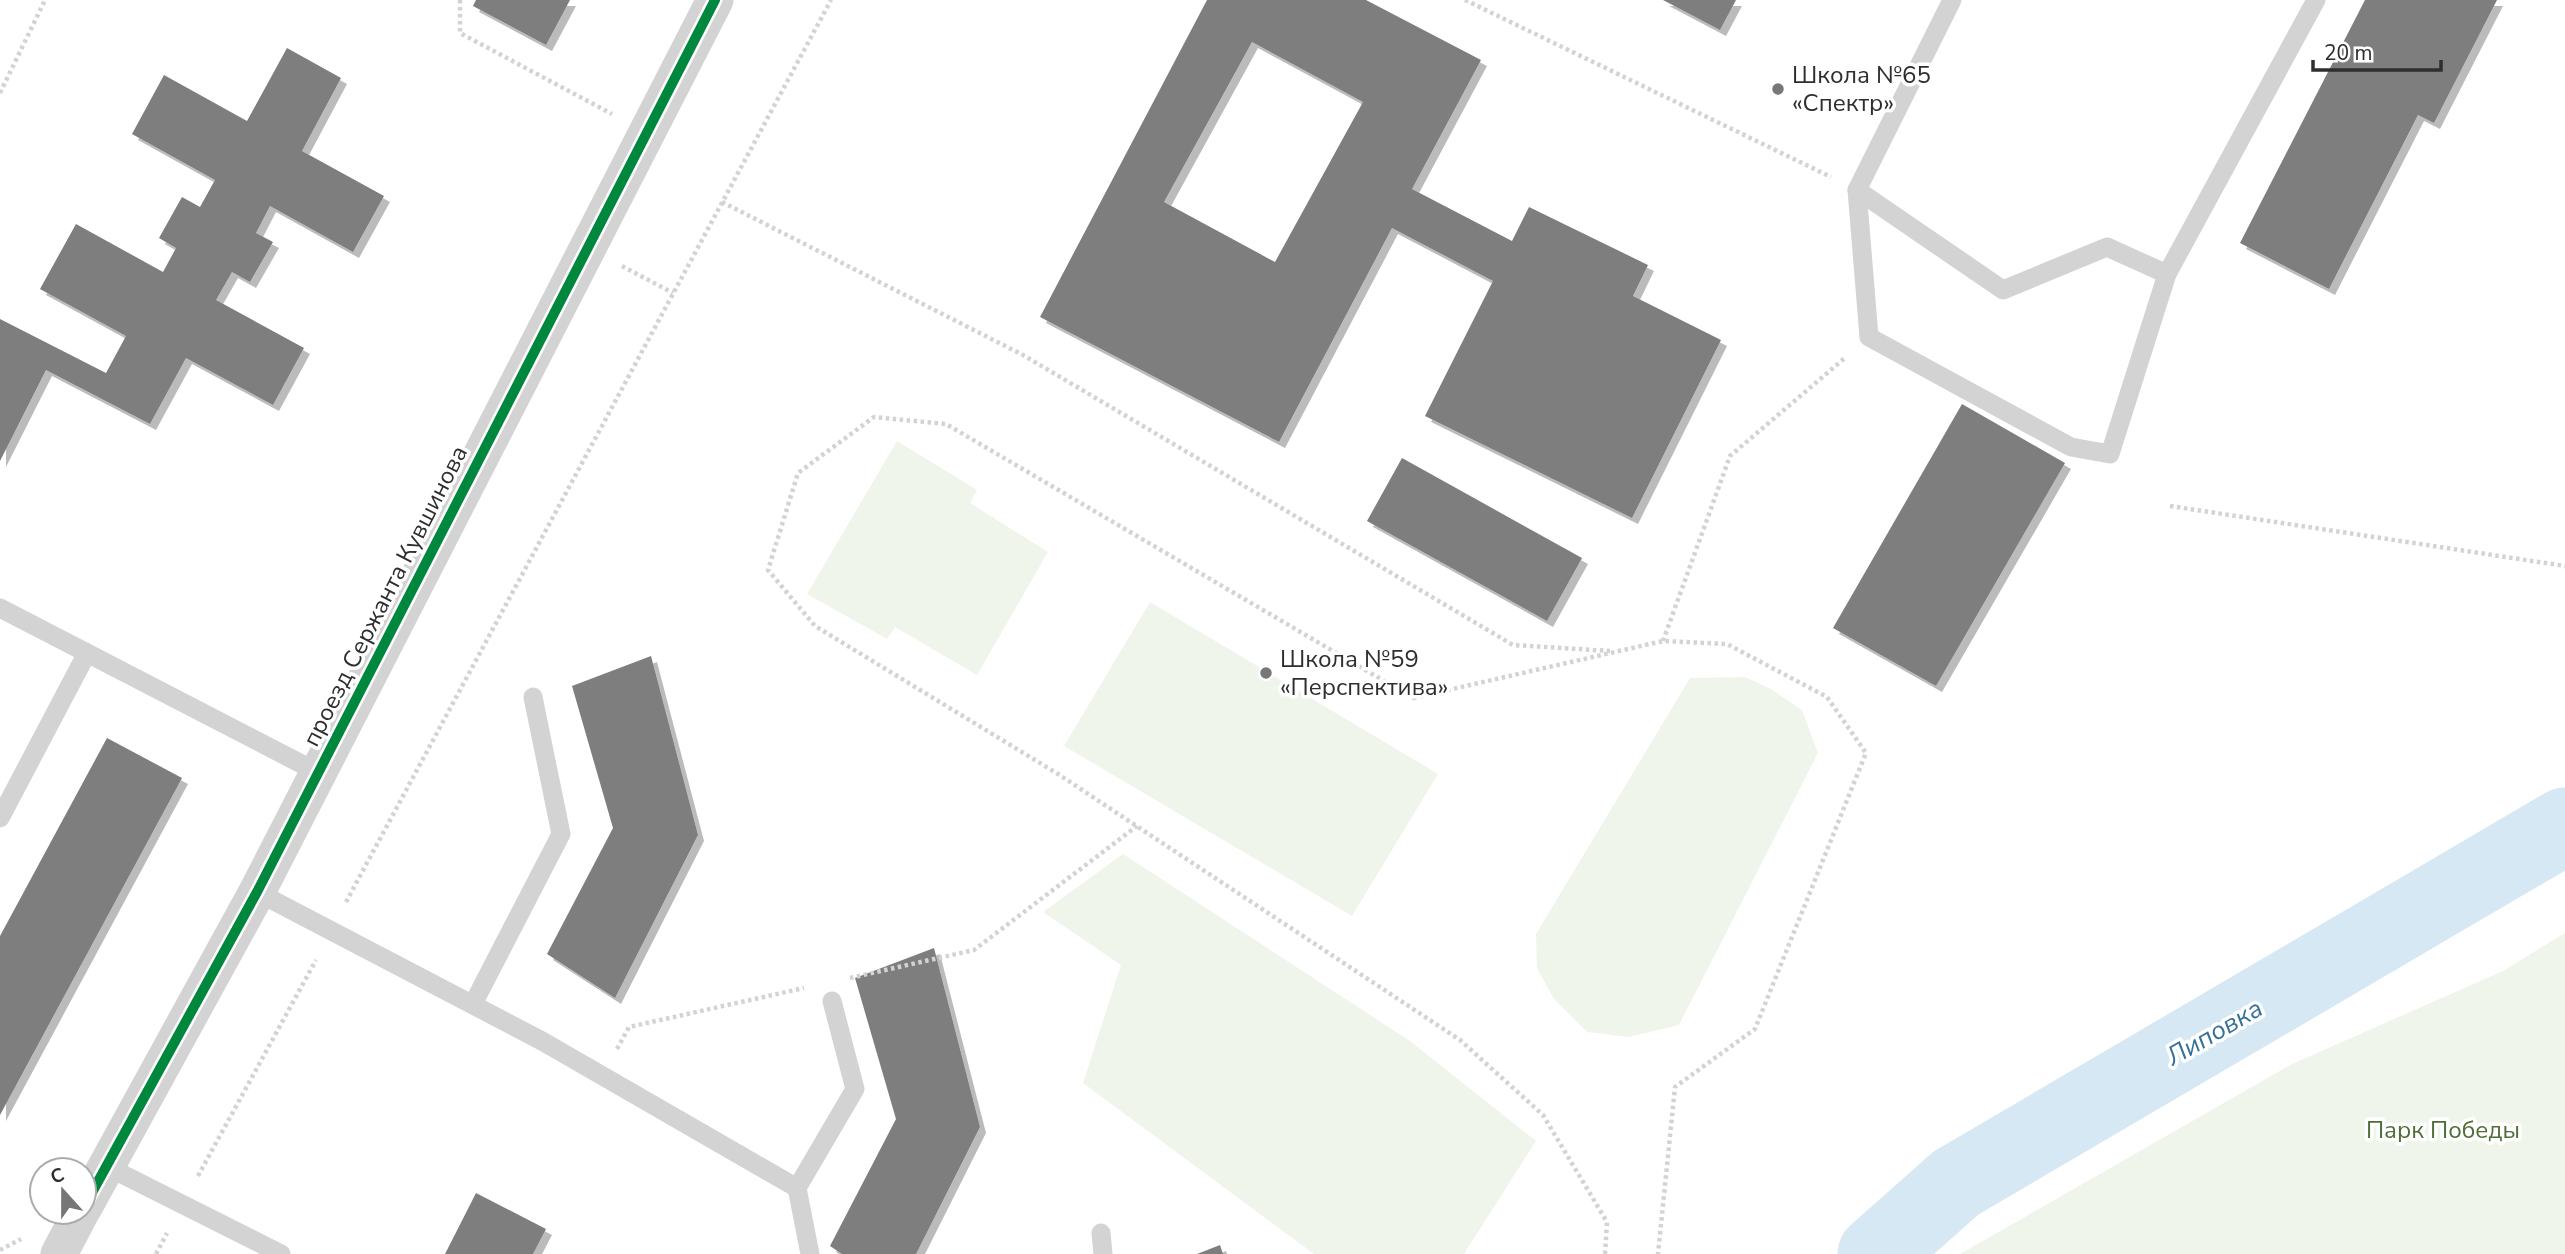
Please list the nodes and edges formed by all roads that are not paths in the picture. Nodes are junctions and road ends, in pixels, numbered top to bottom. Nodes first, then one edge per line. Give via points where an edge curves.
1 (715, 0) edge
2 (1952, 0) edge
3 (2316, 0) edge
4 (1857, 190) junction
5 (2167, 274) junction
6 (0, 608) edge
7 (87, 653) junction
8 (533, 697) dead end
9 (319, 773) junction
10 (0, 818) edge
11 (257, 891) junction
12 (832, 1001) dead end
13 (473, 1004) junction
14 (106, 1166) junction
15 (98, 1181) edge
16 (797, 1188) junction
17 (74, 1226) edge
18 (1101, 1233) dead end
19 (59, 1254) edge
20 (281, 1254) edge
21 (810, 1254) edge
22 (1103, 1254) edge

1 - 9 street, проезд Сержанта Кувшинова
2 - 4 lane
3 - 5 lane
4 - 5 lane via 2003,290 2107,247
4 - 5 lane via 1869,337 2071,447 2110,454
6 - 7 lane
7 - 9 lane
7 - 10 lane
8 - 13 lane via 561,834
9 - 11 street, проезд Сержанта Кувшинова
11 - 13 lane
11 - 14 street, проезд Сержанта Кувшинова
12 - 16 lane via 855,1089
13 - 16 lane
14 - 15 street, проезд Сержанта Кувшинова
14 - 20 lane
16 - 21 lane
17 - 19 street
18 - 22 lane

